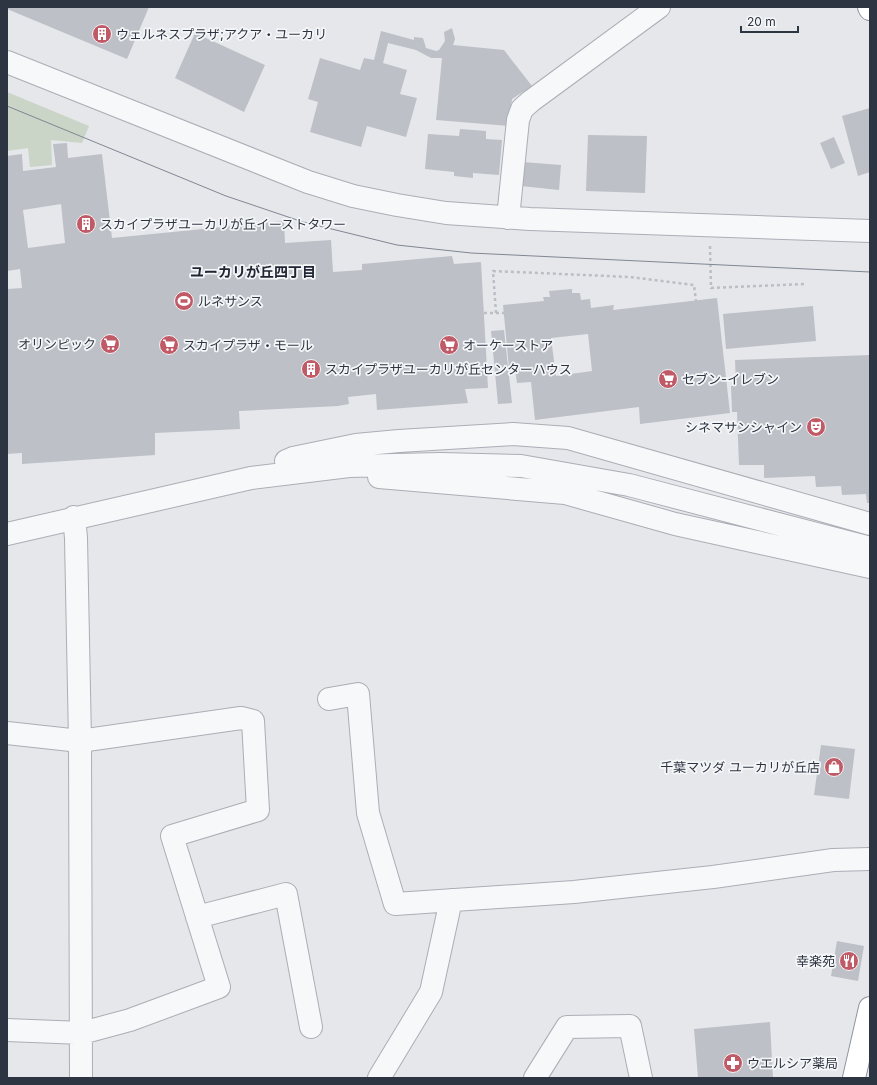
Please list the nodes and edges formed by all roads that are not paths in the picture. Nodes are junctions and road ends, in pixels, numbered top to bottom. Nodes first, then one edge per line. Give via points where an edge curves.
1 (659, 7) edge
2 (7, 62) edge
3 (508, 218) junction
4 (870, 231) edge
5 (310, 469) junction
6 (251, 478) junction
7 (74, 517) junction
8 (870, 524) edge
9 (7, 534) edge
10 (870, 548) edge
11 (870, 567) edge
12 (330, 699) dead end
13 (7, 733) edge
14 (80, 741) junction
15 (870, 859) edge
16 (451, 900) junction
17 (197, 917) junction
18 (870, 1008) edge
19 (311, 1027) dead end
20 (7, 1030) edge
21 (82, 1033) junction
22 (81, 1078) edge
23 (379, 1078) edge
24 (535, 1078) edge
25 (641, 1078) edge
26 (854, 1078) edge

1 - 3 street via 522,109 518,120
2 - 3 street via 308,182 353,196 397,205 446,213
3 - 4 street
5 - 6 street
5 - 10 street via 441,464 521,466 629,485
5 - 11 street via 319,472 565,493 675,524
6 - 7 street
6 - 8 street via 293,458 356,445 456,437 529,435 568,438
7 - 9 street
7 - 14 street
12 - 16 street via 358,694 368,813 394,904
13 - 14 street
14 - 17 street via 241,718 253,721 258,810 172,836
14 - 21 street
15 - 16 street via 833,860 713,877 574,892
16 - 23 street via 431,992
17 - 19 street via 286,894
17 - 21 street via 219,987 130,1020
18 - 26 highway
20 - 21 street
21 - 22 street
24 - 25 street via 567,1027 622,1026 630,1026

